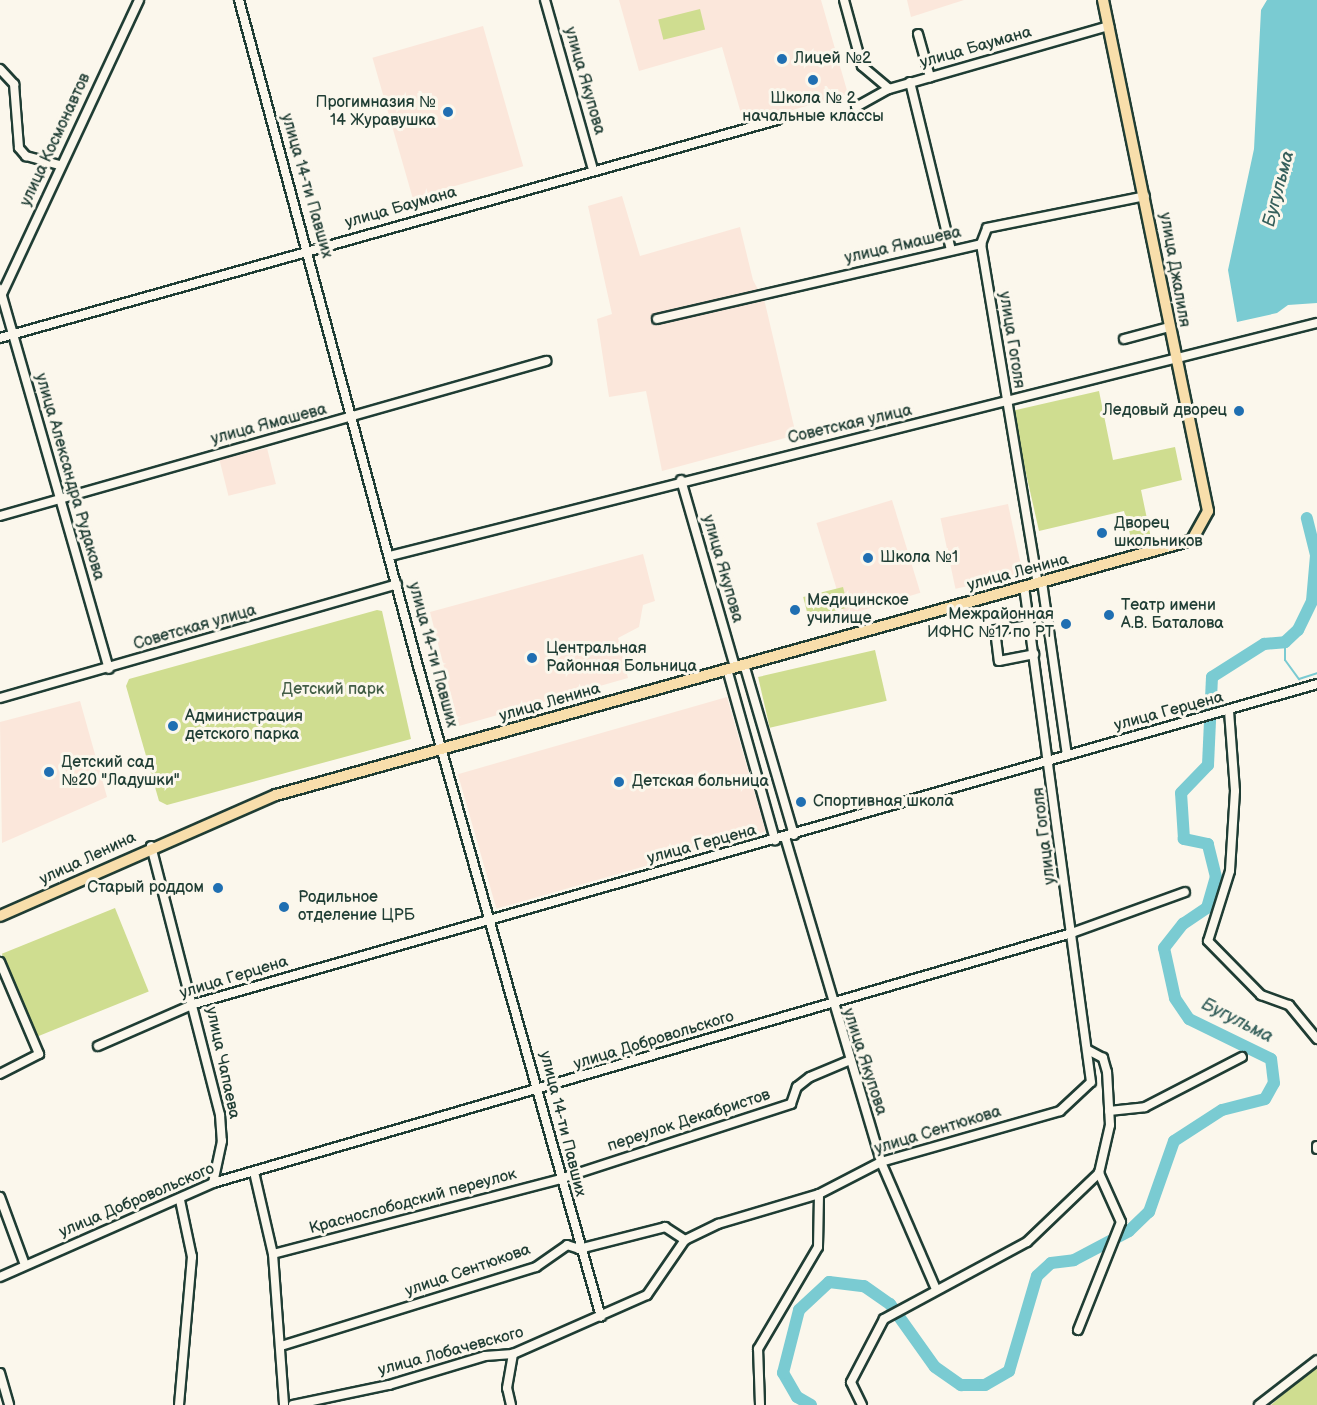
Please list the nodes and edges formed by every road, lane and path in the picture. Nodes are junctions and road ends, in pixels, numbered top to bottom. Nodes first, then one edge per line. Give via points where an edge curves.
1 (139, 0) edge
2 (239, 0) edge
3 (545, 0) edge
4 (844, 0) edge
5 (1103, 0) edge
6 (1109, 26) junction
7 (918, 34) dead end
8 (0, 69) edge
9 (930, 77) junction
10 (910, 82) junction
11 (889, 89) junction
12 (856, 107) dead end
13 (777, 120) dead end
14 (59, 165) junction
15 (593, 170) junction
16 (1145, 196) junction
17 (981, 243) junction
18 (951, 250) junction
19 (310, 252) junction
20 (1, 292) edge
21 (657, 319) dead end
22 (1317, 323) edge
23 (1168, 327) junction
24 (13, 335) junction
25 (0, 338) edge
26 (1124, 339) dead end
27 (1176, 360) junction
28 (546, 361) dead end
29 (1007, 405) junction
30 (353, 418) junction
31 (681, 480) junction
32 (59, 498) junction
33 (0, 516) edge
34 (1192, 540) joint
35 (390, 556) junction
36 (1040, 582) junction
37 (397, 584) junction
38 (1024, 586) junction
39 (1030, 625) junction
40 (1034, 654) junction
41 (735, 667) junction
42 (109, 669) junction
43 (1317, 684) edge
44 (0, 698) edge
45 (1229, 711) junction
46 (442, 749) junction
47 (1067, 756) junction
48 (1051, 760) junction
49 (789, 836) junction
50 (775, 840) junction
51 (151, 846) junction
52 (1185, 892) dead end
53 (0, 916) edge
54 (489, 918) junction
55 (1072, 933) junction
56 (0, 962) edge
57 (194, 1004) junction
58 (830, 1004) junction
59 (1317, 1039) edge
60 (98, 1046) dead end
61 (1088, 1050) junction
62 (1242, 1057) dead end
63 (848, 1061) junction
64 (0, 1074) edge
65 (1091, 1082) joint
66 (540, 1092) junction
67 (1109, 1111) junction
68 (881, 1162) junction
69 (254, 1172) junction
70 (1099, 1173) junction
71 (560, 1179) junction
72 (213, 1183) junction
73 (819, 1194) junction
74 (0, 1197) edge
75 (180, 1200) junction
76 (685, 1240) junction
77 (579, 1249) junction
78 (273, 1254) junction
79 (25, 1265) junction
80 (0, 1277) edge
81 (936, 1289) junction
82 (601, 1317) junction
83 (1078, 1330) dead end
84 (281, 1346) junction
85 (513, 1354) junction
86 (1317, 1360) edge
87 (0, 1373) edge
88 (9, 1405) edge
89 (179, 1405) edge
90 (284, 1405) edge
91 (293, 1405) edge
92 (511, 1405) edge
93 (760, 1405) edge
94 (862, 1405) edge
95 (1259, 1405) edge

1 - 14 street, улица Космонавтов
2 - 19 street, улица 14-ти Павших
3 - 15 street, улица Якупова
4 - 11 street via 862,66
5 - 6 main road, улица Джалиля
6 - 9 street, улица Баумана
6 - 16 main road, улица Джалиля
7 - 9 street
8 - 14 street via 14,84 19,148 26,156
9 - 10 street, улица Баумана
10 - 11 street, улица Баумана
10 - 18 street
11 - 12 street, улица Баумана
13 - 15 street, улица Баумана
14 - 20 street, улица Космонавтов
15 - 19 street, улица Баумана
16 - 17 street, улица Ямашева via 987,228
16 - 23 main road, улица Джалиля
17 - 18 street, улица Ямашева
17 - 29 street, улица Гоголя
18 - 21 street, улица Ямашева
19 - 24 street, улица Баумана
19 - 30 street, улица 14-ти Павших
20 - 24 street, улица Александра Рудакова
22 - 27 street, Советская улица
23 - 26 street
23 - 27 main road, улица Джалиля
24 - 25 street, улица Баумана
24 - 32 street, улица Александра Рудакова
27 - 29 street, Советская улица
27 - 34 main road, улица Джалиля via 1208,511
28 - 30 street, улица Ямашева
29 - 31 street, Советская улица
29 - 36 street, улица Гоголя
30 - 32 street, улица Ямашева
30 - 35 street, улица 14-ти Павших
31 - 35 street, Советская улица
31 - 41 street, улица Якупова
32 - 33 street, улица Ямашева
32 - 42 street, улица Александра Рудакова
34 - 36 main road, улица Ленина
35 - 37 street, улица 14-ти Павших
36 - 38 main road, улица Ленина
36 - 47 street, улица Гоголя
37 - 42 street, Советская улица
37 - 46 street, улица 14-ти Павших
38 - 39 street, улица Гоголя
38 - 41 main road, улица Ленина
39 - 40 street, улица Гоголя
39 - 40 street via 994,630 999,661
40 - 48 street, улица Гоголя
41 - 46 main road, улица Ленина
41 - 49 street, улица Якупова
41 - 50 street
42 - 44 street, Советская улица
43 - 45 street, улица Герцена
45 - 47 street, улица Герцена
45 - 59 street via 1234,791 1230,871 1208,941 1261,995 1289,1005
46 - 51 main road, улица Ленина via 276,795
46 - 54 street, улица 14-ти Павших
47 - 48 street, улица Герцена
48 - 49 street, улица Герцена
48 - 55 street, улица Гоголя
49 - 50 street, улица Герцена
49 - 58 street, улица Якупова
50 - 54 street, улица Герцена
51 - 53 main road, улица Ленина
51 - 57 street, улица Чапаева
52 - 55 street, улица Добровольского
54 - 57 street, улица Герцена
54 - 66 street, улица 14-ти Павших
55 - 58 street, улица Добровольского
55 - 61 street, улица Гоголя
56 - 64 street via 39,1054
57 - 60 street, улица Герцена
57 - 72 street, улица Чапаева via 220,1115 222,1141
58 - 63 street, улица Якупова
58 - 66 street, улица Добровольского
61 - 65 street, улица Гоголя
61 - 67 street via 1103,1058
62 - 67 street via 1145,1107
63 - 68 street, улица Якупова
63 - 71 street, переулок Декабристов via 810,1077 797,1088 791,1104
65 - 68 street, улица Сентюкова via 1060,1111
66 - 69 street, улица Добровольского
66 - 71 street, улица 14-ти Павших
67 - 70 street
68 - 73 street, улица Сентюкова
68 - 81 street, улица Якупова
69 - 72 street, улица Добровольского
69 - 78 street
70 - 81 street via 1027,1242
70 - 83 street via 1121,1222
71 - 77 street, улица 14-ти Павших
71 - 78 street, Краснослободский переулок
72 - 75 street, улица Добровольского
73 - 76 street, улица Сентюкова via 718,1224
73 - 93 street via 818,1247 758,1349
74 - 79 street
75 - 79 street, улица Добровольского
75 - 89 street via 192,1257
76 - 77 street, улица Сентюкова via 665,1227
76 - 82 street, улица Лобачевского via 647,1295
77 - 82 street, улица 14-ти Павших
77 - 84 street, улица Сентюкова via 567,1245 536,1267
78 - 84 street
79 - 80 street, улица Добровольского
81 - 94 street via 884,1319 851,1382
82 - 85 street, улица Лобачевского
84 - 90 street
85 - 91 street, улица Лобачевского via 485,1356
85 - 92 street via 507,1388
86 - 95 street
87 - 88 street

